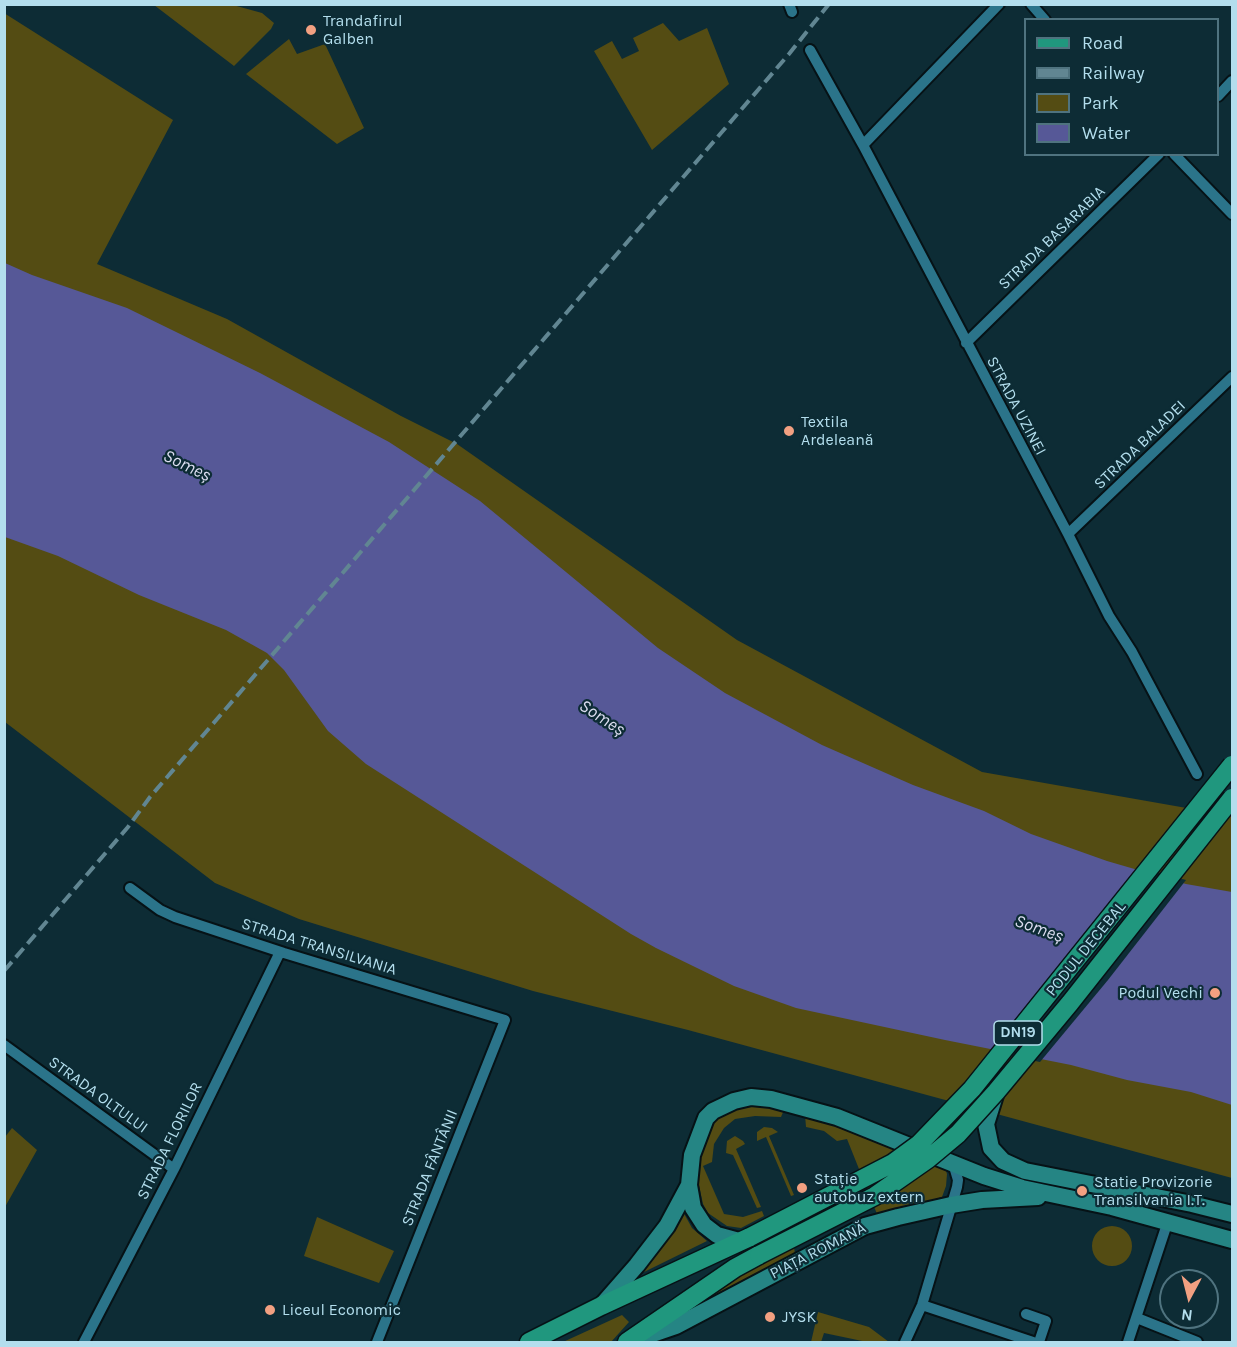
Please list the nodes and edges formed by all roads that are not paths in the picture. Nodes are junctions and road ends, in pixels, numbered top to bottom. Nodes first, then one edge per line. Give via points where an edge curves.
1 (999, 4) edge
2 (1031, 4) edge
3 (1043, 18) edge
4 (810, 50) dead end
5 (1233, 81) edge
6 (1219, 95) edge
7 (863, 145) junction
8 (1157, 156) edge
9 (1176, 156) edge
10 (1233, 214) edge
11 (966, 343) junction
12 (1233, 377) edge
13 (1068, 534) junction
14 (1233, 765) edge
15 (1197, 774) dead end
16 (1233, 798) edge
17 (130, 888) dead end
18 (280, 952) junction
19 (505, 1020) joint
20 (4, 1046) edge
21 (996, 1092) junction
22 (953, 1163) junction
23 (174, 1169) junction
24 (689, 1185) junction
25 (1055, 1196) junction
26 (951, 1205) junction
27 (1233, 1214) edge
28 (1168, 1221) junction
29 (744, 1239) junction
30 (1233, 1240) edge
31 (759, 1255) joint
32 (922, 1305) junction
33 (601, 1306) junction
34 (1026, 1314) dead end
35 (1137, 1318) junction
36 (383, 1329) junction
37 (84, 1342) edge
38 (377, 1342) edge
39 (387, 1342) edge
40 (529, 1342) edge
41 (628, 1342) edge
42 (905, 1342) edge
43 (1033, 1342) edge
44 (1039, 1342) edge
45 (1128, 1342) edge
46 (1197, 1342) edge

1 - 7 street
2 - 3 street
4 - 7 street, STRADA UZINEI
5 - 6 street
7 - 11 street, STRADA UZINEI
8 - 11 street, STRADA BASARABIA
9 - 10 street
11 - 13 street, STRADA UZINEI
12 - 13 street, STRADA BALADEI
13 - 15 street, STRADA UZINEI
14 - 29 main road, PODUL DECEBAL / DN19, bridge via 972,1089 919,1144 893,1163
16 - 21 main road, PODUL DECEBAL / DN19, bridge
17 - 18 street, STRADA TRANSILVANIA via 175,917
18 - 19 street, STRADA TRANSILVANIA
18 - 23 street, STRADA FLORILOR
19 - 36 street, STRADA FÂNTÂNII
20 - 23 street, STRADA OLTULUI
21 - 27 street, PODUL DECEBAL via 986,1124 991,1148 1003,1161 1025,1171
21 - 31 main road, PODUL DECEBAL / DN19, bridge via 928,1159 875,1196
22 - 24 street, PIAȚA ROMANĂ via 837,1117 751,1097 734,1101 706,1118 692,1155
22 - 25 street, PIAȚA ROMANĂ
22 - 26 street via 958,1180
23 - 37 street, STRADA FLORILOR
24 - 29 street, PIAȚA ROMANĂ via 693,1208 704,1225 717,1235
24 - 33 street, PIAȚA ROMANĂ via 667,1226
25 - 26 street, PIAȚA ROMANĂ
25 - 28 street, PIAȚA ROMANĂ
26 - 32 street
26 - 41 street, PIAȚA ROMANĂ via 865,1226 676,1326
28 - 30 street, PIAȚA ROMANĂ
28 - 35 street
29 - 33 main road, PIAȚA ROMANĂ / DN19
31 - 41 main road, PIAȚA ROMANĂ / DN19
32 - 42 street
32 - 43 street
33 - 40 main road, PIAȚA ROMANĂ / DN19
34 - 44 street via 1046,1321
35 - 45 street
35 - 46 street
36 - 38 street, STRADA FÂNTÂNII
36 - 39 street

